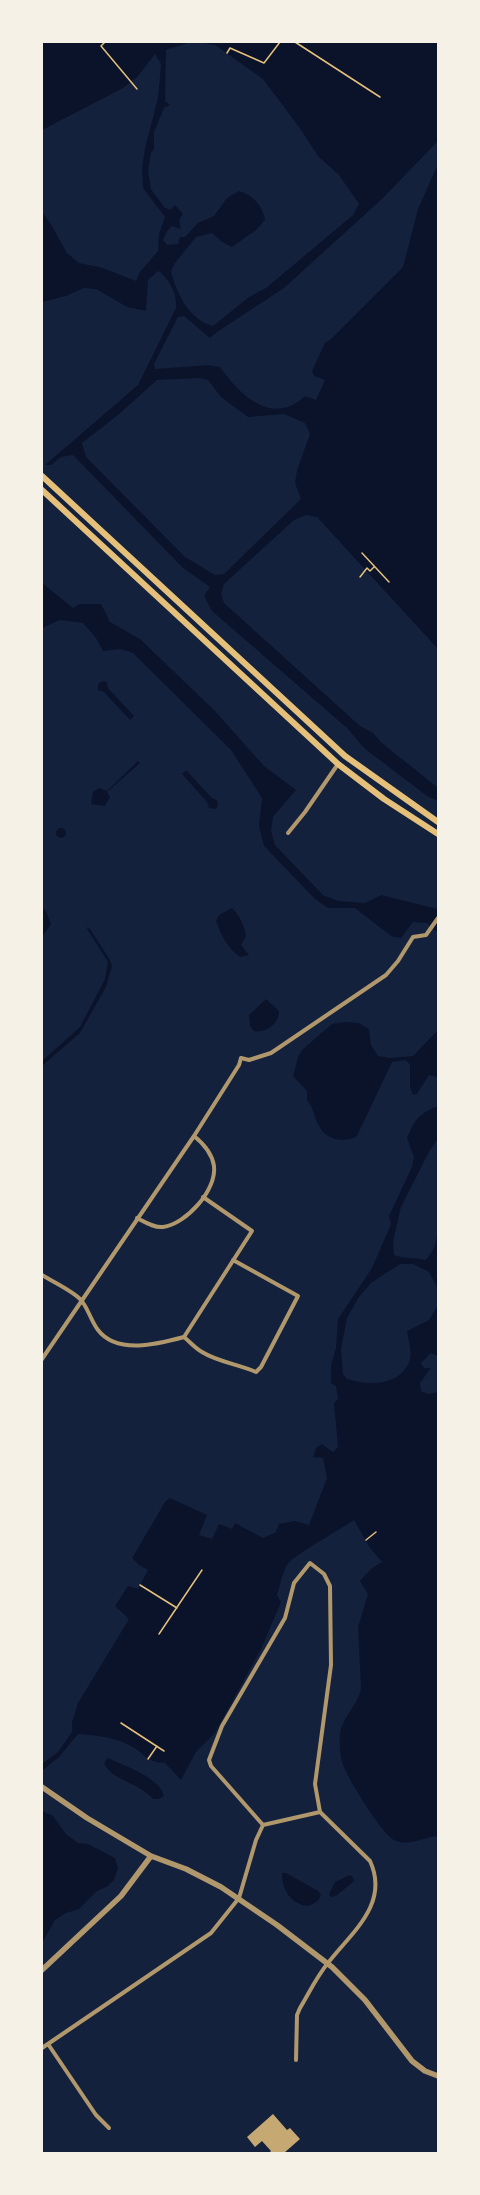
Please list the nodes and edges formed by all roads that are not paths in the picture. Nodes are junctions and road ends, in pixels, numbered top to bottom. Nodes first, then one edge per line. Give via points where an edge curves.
1 (42, 476) edge
2 (42, 490) edge
3 (338, 764) junction
4 (438, 822) edge
5 (288, 833) dead end
6 (438, 834) edge
7 (438, 918) edge
8 (194, 1136) junction
9 (203, 1197) junction
10 (137, 1218) junction
11 (233, 1260) junction
12 (42, 1275) edge
13 (81, 1300) junction
14 (184, 1337) junction
15 (42, 1359) edge
16 (42, 1787) edge
17 (320, 1812) junction
18 (263, 1825) junction
19 (151, 1856) junction
20 (239, 1898) junction
21 (327, 1963) junction
22 (42, 1970) edge
23 (48, 2044) junction
24 (42, 2048) edge
25 (296, 2060) dead end
26 (438, 2076) edge
27 (109, 2128) dead end

1 - 4 main road via 345,756
2 - 3 main road
3 - 5 street
3 - 6 main road via 384,799
7 - 8 street via 426,935 413,936 386,975 277,1049 261,1058 241,1058
8 - 9 street via 207,1148 214,1167 213,1178
8 - 10 street
9 - 10 street via 198,1206 185,1217 163,1227
9 - 11 street via 252,1231
10 - 13 street
11 - 14 street
11 - 14 street via 298,1296 261,1367 256,1372 239,1364 212,1357
12 - 13 street
13 - 14 street via 97,1329 110,1341 148,1345
13 - 15 street
16 - 19 street via 86,1818
17 - 18 street
17 - 18 street via 315,1784 331,1665 330,1586 324,1574 310,1563 294,1583 285,1618 222,1726 209,1760 211,1766
17 - 21 street via 365,1854 375,1870 375,1884 366,1918
18 - 20 street
19 - 20 street via 186,1870
19 - 22 street via 120,1896
20 - 21 street
20 - 23 street via 211,1933
21 - 25 street via 297,2015
21 - 26 street via 365,2000 412,2061 425,2071
23 - 24 street
23 - 27 street via 96,2115

